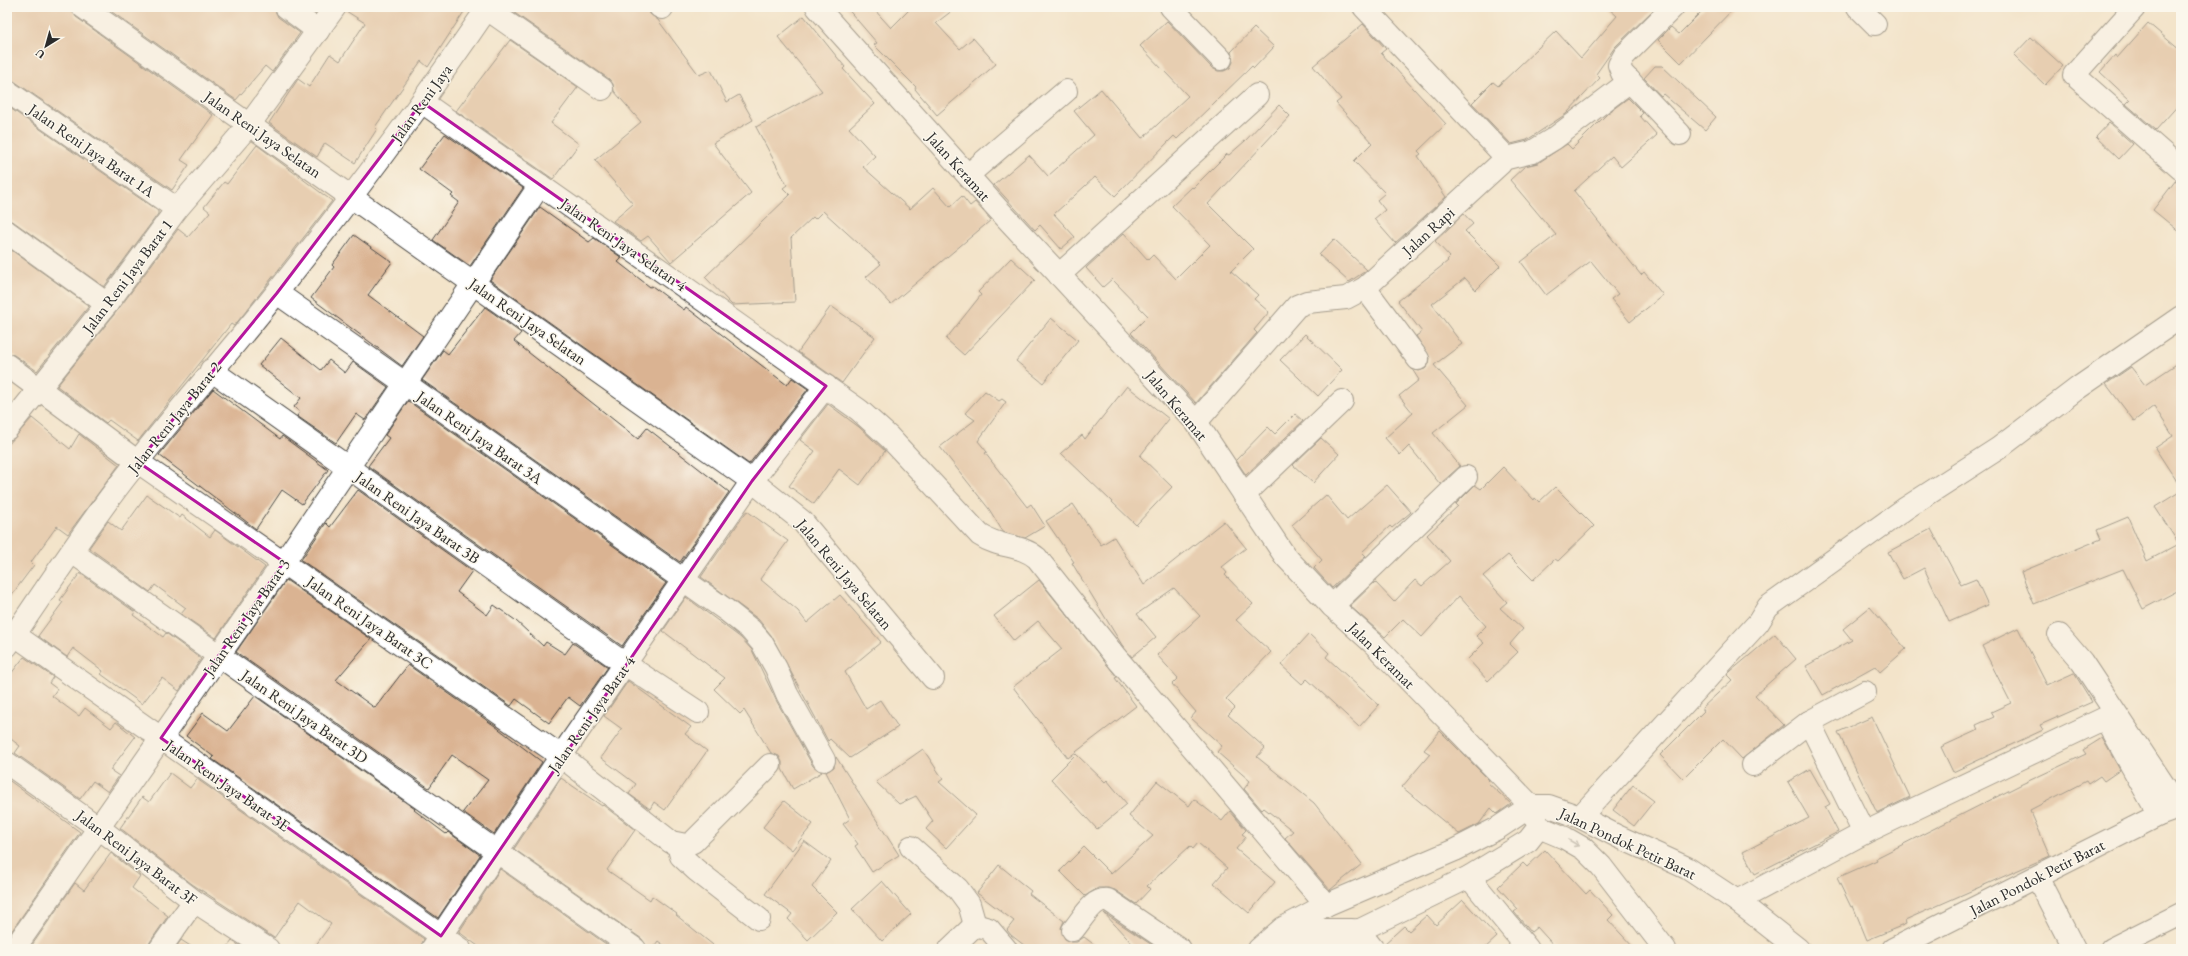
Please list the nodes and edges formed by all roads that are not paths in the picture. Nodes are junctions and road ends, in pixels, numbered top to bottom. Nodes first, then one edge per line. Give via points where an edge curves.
1 (83, 7) edge
2 (286, 7) edge
3 (335, 7) edge
4 (817, 7) edge
5 (1171, 7) edge
6 (1364, 7) edge
7 (1673, 7) edge
8 (1858, 7) edge
9 (2135, 7) edge
10 (488, 8) edge
11 (1875, 24) dead end
12 (318, 31) junction
13 (1222, 59) dead end
14 (1630, 81) junction
15 (602, 89) dead end
16 (7, 91) edge
17 (1066, 91) dead end
18 (1257, 95) dead end
19 (422, 102) junction
20 (250, 125) junction
21 (1680, 134) dead end
22 (1502, 159) junction
23 (2181, 170) edge
24 (968, 175) junction
25 (540, 185) junction
26 (352, 197) junction
27 (178, 209) junction
28 (7, 232) edge
29 (1059, 275) junction
30 (473, 282) junction
31 (1365, 288) junction
32 (277, 293) junction
33 (107, 304) junction
34 (2181, 317) edge
35 (1418, 359) dead end
36 (7, 365) edge
37 (211, 370) junction
38 (405, 383) junction
39 (826, 386) junction
40 (40, 388) junction
41 (1342, 402) dead end
42 (1196, 422) junction
43 (7, 430) edge
44 (138, 462) junction
45 (348, 468) junction
46 (1466, 477) dead end
47 (752, 480) junction
48 (1244, 495) junction
49 (72, 552) junction
50 (284, 562) junction
51 (684, 581) junction
52 (1332, 606) junction
53 (2059, 635) dead end
54 (11, 640) edge
55 (220, 656) junction
56 (625, 664) junction
57 (933, 678) dead end
58 (1865, 692) dead end
59 (698, 712) dead end
60 (1809, 722) junction
61 (162, 738) junction
62 (561, 756) junction
63 (824, 760) dead end
64 (7, 763) edge
65 (770, 765) dead end
66 (1754, 765) dead end
67 (1531, 806) junction
68 (2173, 810) edge
69 (1580, 817) junction
70 (1539, 827) junction
71 (99, 828) junction
72 (1864, 833) junction
73 (678, 845) junction
74 (911, 847) dead end
75 (499, 851) junction
76 (1469, 877) junction
77 (2037, 877) junction
78 (194, 901) junction
79 (1737, 901) junction
80 (1326, 905) junction
81 (2181, 914) edge
82 (759, 919) dead end
83 (975, 925) junction
84 (1073, 930) dead end
85 (1358, 930) junction
86 (437, 942) edge
87 (2139, 943) edge
88 (14, 949) edge
89 (160, 949) edge
90 (268, 949) edge
91 (460, 949) edge
92 (635, 949) edge
93 (950, 949) edge
94 (1006, 949) edge
95 (1180, 949) edge
96 (1259, 949) edge
97 (1273, 949) edge
98 (1320, 949) edge
99 (1373, 949) edge
100 (1528, 949) edge
101 (1665, 949) edge
102 (1798, 949) edge
103 (1893, 949) edge
104 (2074, 949) edge
105 (2111, 949) edge

1 - 20 street, Jalan Reni Jaya Selatan
2 - 12 street
3 - 12 street
4 - 24 street, Jalan Keramat
5 - 13 street
6 - 22 street via 1502,152
7 - 14 street via 1624,56 1619,65 1622,73
8 - 11 street
9 - 23 street via 2074,75
10 - 15 street
10 - 19 street, Jalan Reni Jaya
12 - 20 street
14 - 21 street
14 - 22 street via 1555,138 1532,152
16 - 27 street, Jalan Reni Jaya Barat 1A
17 - 24 street
18 - 29 street
19 - 25 street, Jalan Reni Jaya Selatan 4
19 - 26 street, Jalan Reni Jaya
20 - 26 street, Jalan Reni Jaya Selatan
20 - 27 street, Jalan Reni Jaya Barat 1
22 - 31 street, Jalan Rapi via 1477,186
24 - 29 street, Jalan Keramat
25 - 30 street, Jalan Reni Jaya Barat 3
25 - 39 street, Jalan Reni Jaya Selatan 4
26 - 30 street, Jalan Reni Jaya Selatan
26 - 32 street, Jalan Reni Jaya Barat 2
27 - 33 street, Jalan Reni Jaya Barat 1
28 - 33 street
29 - 42 street, Jalan Keramat
30 - 38 street, Jalan Reni Jaya Barat 3
30 - 47 street, Jalan Reni Jaya Selatan
31 - 35 street
31 - 42 street, Jalan Rapi via 1346,298 1308,302 1297,306
32 - 37 street, Jalan Reni Jaya Barat 2
32 - 38 street, Jalan Reni Jaya Barat 3A
33 - 40 street, Jalan Reni Jaya Barat 1
34 - 69 street via 2078,388 1999,448 1906,508 1768,607 1758,623
36 - 40 street, Jalan Reni Jaya Barat 3C
37 - 44 street, Jalan Reni Jaya Barat 2
37 - 45 street, Jalan Reni Jaya Barat 3B
38 - 45 street, Jalan Reni Jaya Barat 3
38 - 51 street, Jalan Reni Jaya Barat 3A
39 - 47 street, Jalan Reni Jaya Barat 4
39 - 80 street, Jalan Reni Jaya Selatan 4 via 859,410 889,437 980,535 997,544 1029,552 1037,558 1116,656
40 - 43 street, Jalan Reni Jaya Barat 1
40 - 44 street, Jalan Reni Jaya Barat 3C
41 - 48 street
42 - 48 street, Jalan Keramat
44 - 49 street, Jalan Reni Jaya Barat 2
44 - 50 street, Jalan Reni Jaya Barat 3C
45 - 50 street, Jalan Reni Jaya Barat 3
45 - 56 street, Jalan Reni Jaya Barat 3B
46 - 52 street
47 - 51 street, Jalan Reni Jaya Barat 4
47 - 57 street, Jalan Reni Jaya Selatan via 802,521
48 - 52 street, Jalan Keramat via 1285,556
49 - 54 street, Jalan Reni Jaya Barat 2
49 - 55 street, Jalan Reni Jaya Barat 3D
50 - 55 street, Jalan Reni Jaya Barat 3
50 - 62 street, Jalan Reni Jaya Barat 3C
51 - 56 street, Jalan Reni Jaya Barat 4
51 - 63 street, Jalan Reni Jaya Barat 3A via 750,629 762,643
52 - 67 street, Jalan Keramat via 1373,643
53 - 68 street via 2082,662
54 - 61 street, Jalan Reni Jaya Barat 3E
55 - 61 street, Jalan Reni Jaya Barat 3
55 - 75 street, Jalan Reni Jaya Barat 3D
56 - 59 street, Jalan Reni Jaya Barat 3B
56 - 62 street, Jalan Reni Jaya Barat 4
58 - 60 street
60 - 66 street
60 - 72 street
61 - 71 street, Jalan Reni Jaya Barat 3
61 - 86 street, Jalan Reni Jaya Barat 3E
62 - 73 street, Jalan Reni Jaya Barat 3C via 660,834
62 - 75 street, Jalan Reni Jaya Barat 4
64 - 71 street, Jalan Reni Jaya Barat 3F
65 - 73 street via 693,842
67 - 69 street, Jalan Pondok Petir Barat via 1549,806
67 - 70 street
67 - 80 street via 1498,828 1455,850
68 - 72 street via 2105,718
68 - 77 street, Jalan Pondok Petir Barat
69 - 79 street, Jalan Pondok Petir Barat via 1687,868
70 - 76 street via 1528,841
70 -> 101 street via 1584,849 1601,866
71 - 78 street, Jalan Reni Jaya Barat 3F
71 - 88 street, Jalan Reni Jaya Barat 3
72 - 79 street
73 - 82 street via 681,856 696,870
74 - 83 street via 958,889 969,904
75 - 86 street, Jalan Reni Jaya Barat 4
75 - 92 street, Jalan Reni Jaya Barat 3D
76 - 85 street
76 - 100 street
77 - 103 street, Jalan Pondok Petir Barat
77 - 104 street
78 - 89 street
78 - 90 street, Jalan Reni Jaya Barat 3F
79 - 102 street, Jalan Pondok Petir Barat
80 - 96 street via 1283,928
81 - 87 street
83 - 93 street
83 - 94 street via 989,930
84 - 95 street via 1095,902 1108,900
85 - 97 street via 1323,930
85 - 98 street
85 - 99 street
86 - 91 street, Jalan Reni Jaya Barat 3E
87 - 105 street

